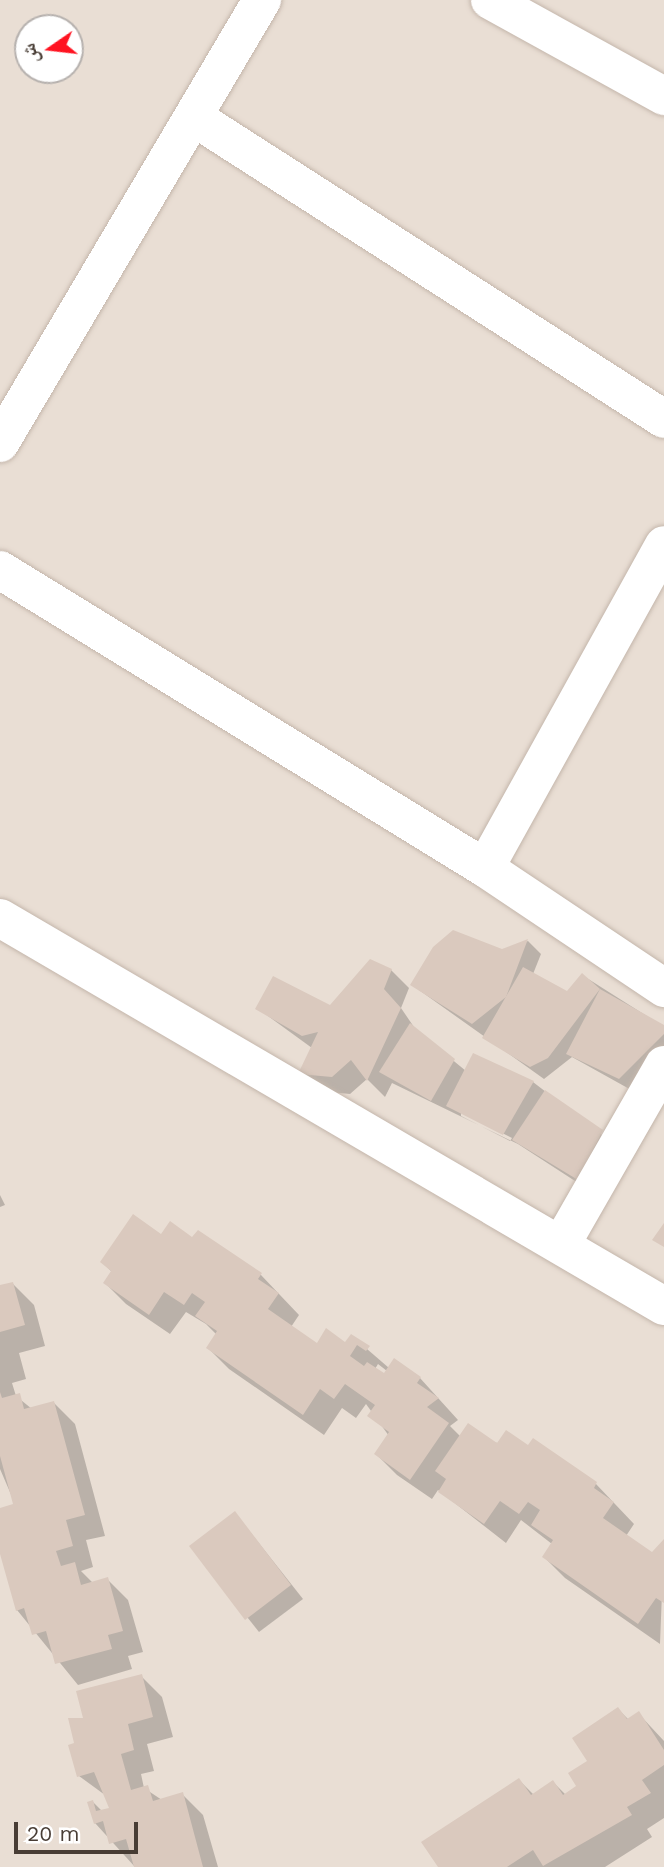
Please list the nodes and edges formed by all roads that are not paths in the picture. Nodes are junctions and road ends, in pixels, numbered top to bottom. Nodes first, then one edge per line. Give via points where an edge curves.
1 (262, 0) edge
2 (490, 0) edge
3 (664, 96) edge
4 (195, 118) junction
5 (664, 418) edge
6 (0, 443) edge
7 (664, 545) edge
8 (0, 570) edge
9 (485, 868) junction
10 (0, 918) edge
11 (664, 988) edge
12 (664, 1065) edge
13 (562, 1243) junction
14 (664, 1306) edge

1 - 4 street
2 - 3 street
4 - 5 street
4 - 6 street
7 - 9 street
8 - 9 street
9 - 11 street
10 - 13 street
12 - 13 street
13 - 14 street

